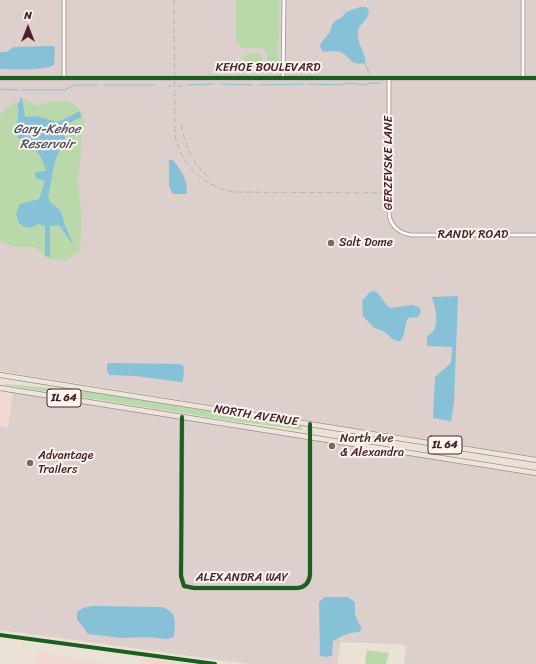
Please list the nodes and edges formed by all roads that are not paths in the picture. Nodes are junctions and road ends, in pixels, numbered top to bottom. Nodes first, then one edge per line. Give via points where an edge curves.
1 (64, 0) edge
2 (284, 0) edge
3 (523, 0) edge
4 (0, 78) edge
5 (64, 78) junction
6 (283, 78) junction
7 (389, 78) junction
8 (523, 78) junction
9 (536, 78) edge
10 (411, 235) joint
11 (536, 235) edge
12 (0, 375) edge
13 (0, 388) edge
14 (182, 417) junction
15 (310, 424) junction
16 (310, 437) junction
17 (536, 460) edge
18 (536, 473) edge

1 - 5 street
2 - 6 street
3 - 8 street
4 - 5 street, KEHOE BOULEVARD
5 - 6 street, KEHOE BOULEVARD
6 - 7 street, KEHOE BOULEVARD
7 - 8 street, KEHOE BOULEVARD
7 - 10 street, GERZEVSKE LANE via 389,215 393,226
8 - 9 street, KEHOE BOULEVARD
10 - 11 street, RANDY ROAD
12 - 15 main road, NORTH AVENUE / IL 64
13 - 14 main road, IL 64
14 - 16 main road, IL 64
14 - 16 street, ALEXANDRA WAY via 182,576 184,586 191,588 298,588 306,584 310,576
15 - 16 street, ALEXANDRA WAY
15 - 17 main road, NORTH AVENUE / IL 64
16 - 18 main road, IL 64

